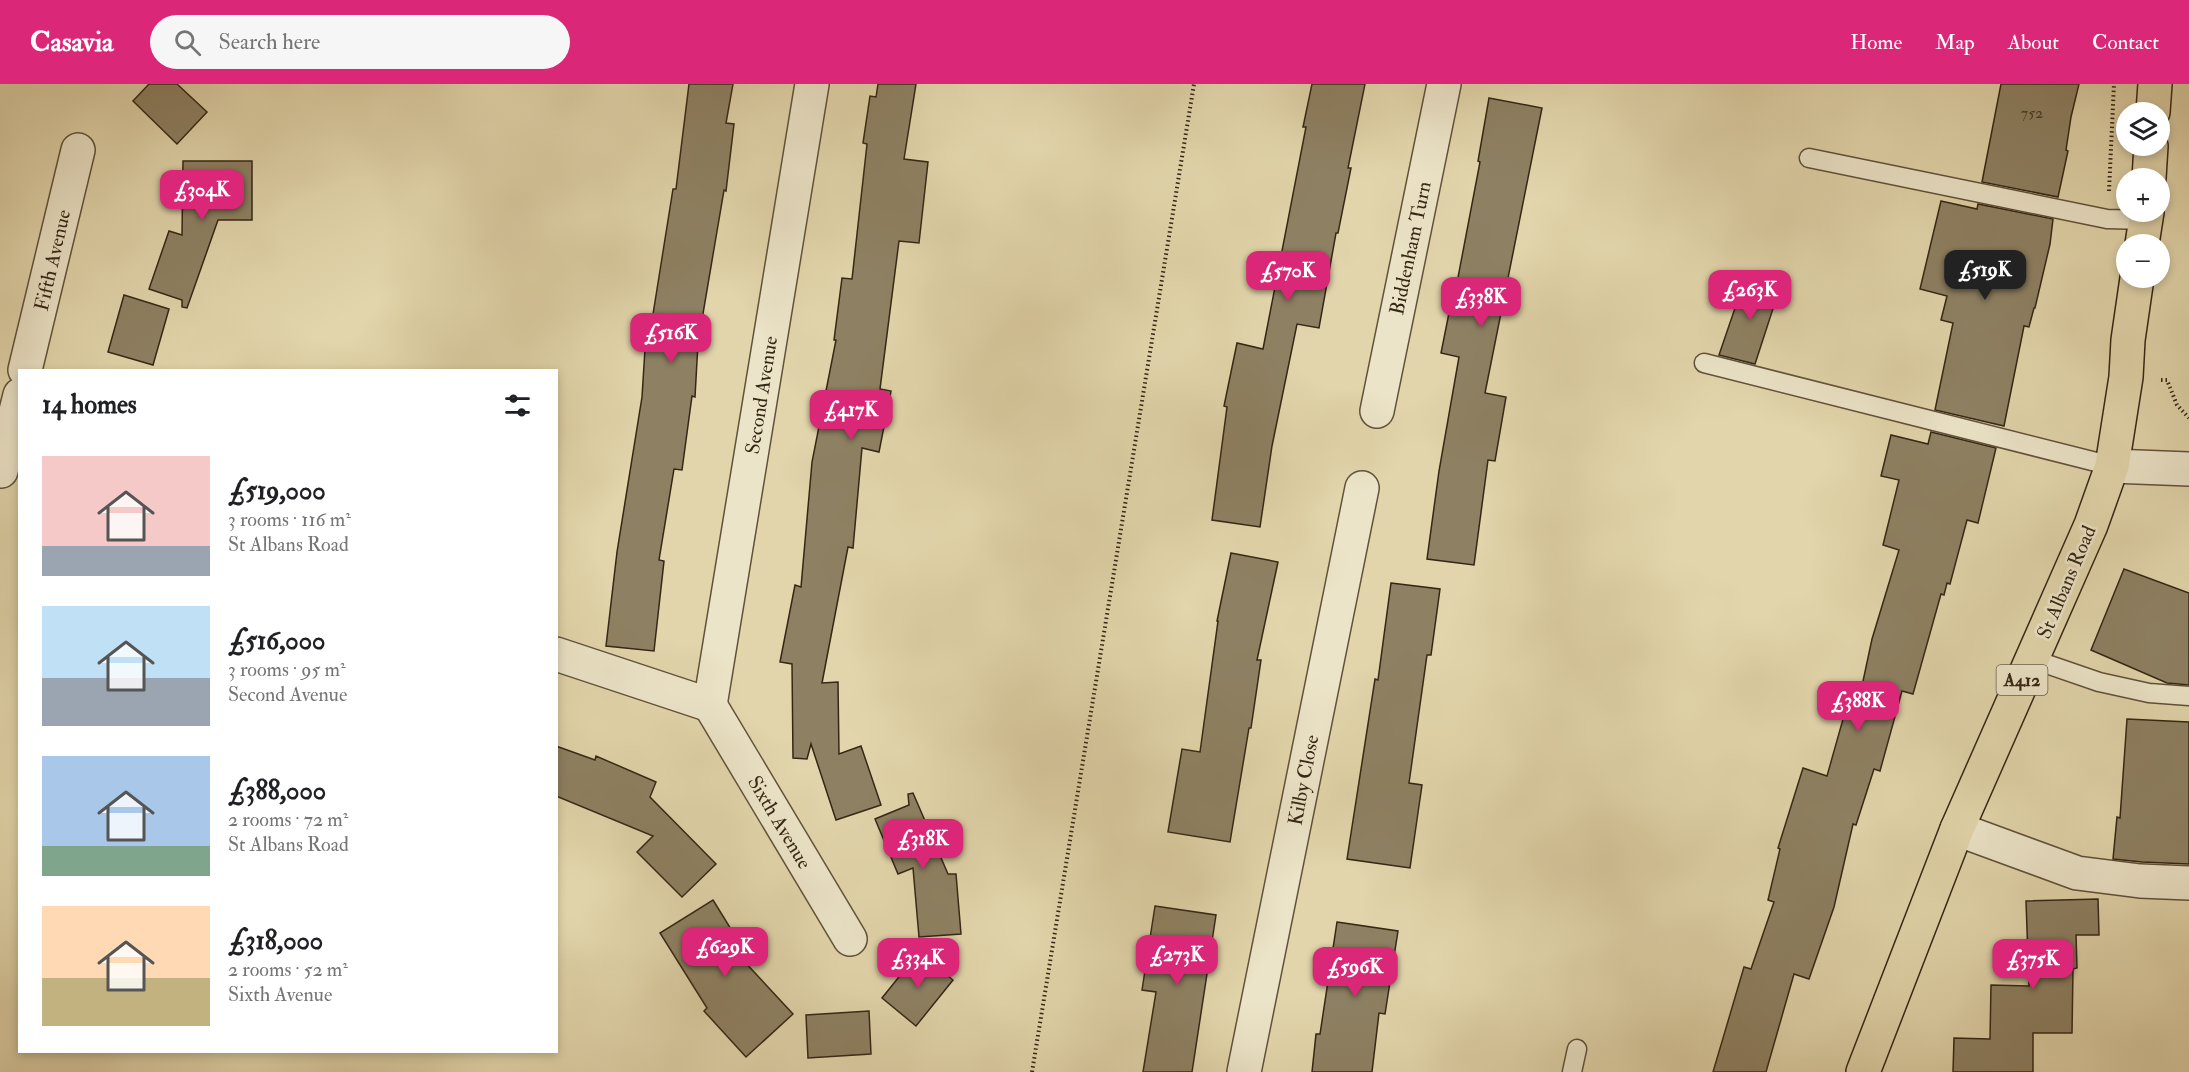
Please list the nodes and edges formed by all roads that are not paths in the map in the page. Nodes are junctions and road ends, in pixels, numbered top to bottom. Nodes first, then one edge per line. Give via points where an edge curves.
1 (812, 84) edge
2 (1444, 84) edge
3 (2155, 84) edge
4 (2154, 102) edge
5 (78, 150) dead end
6 (1809, 158) dead end
7 (2145, 225) edge
8 (2136, 288) edge
9 (1704, 363) dead end
10 (26, 369) edge
11 (18, 407) edge
12 (1377, 411) dead end
13 (2112, 466) junction
14 (2189, 469) edge
15 (7, 473) edge
16 (1362, 488) dead end
17 (558, 655) edge
18 (2032, 659) junction
19 (2189, 696) edge
20 (710, 705) junction
21 (1957, 829) junction
22 (2189, 883) edge
23 (850, 939) dead end
24 (1577, 1049) dead end
25 (1244, 1072) edge
26 (1572, 1072) edge
27 (1863, 1072) edge

1 - 20 street, Second Avenue
2 - 12 street, Biddenham Turn
3 - 4 main road
5 - 10 street, Fifth Avenue
6 - 7 lane
8 - 13 main road, St Albans Road / A412
9 - 13 lane
11 - 15 street
13 - 14 street
13 - 18 main road, St Albans Road / A412 via 2091,525
16 - 25 street, Kilby Close
17 - 20 street
18 - 19 lane via 2099,682 2149,693
18 - 21 main road, St Albans Road / A412
20 - 23 street, Sixth Avenue
21 - 22 street via 2077,873
21 - 27 main road, St Albans Road / A412
24 - 26 lane

